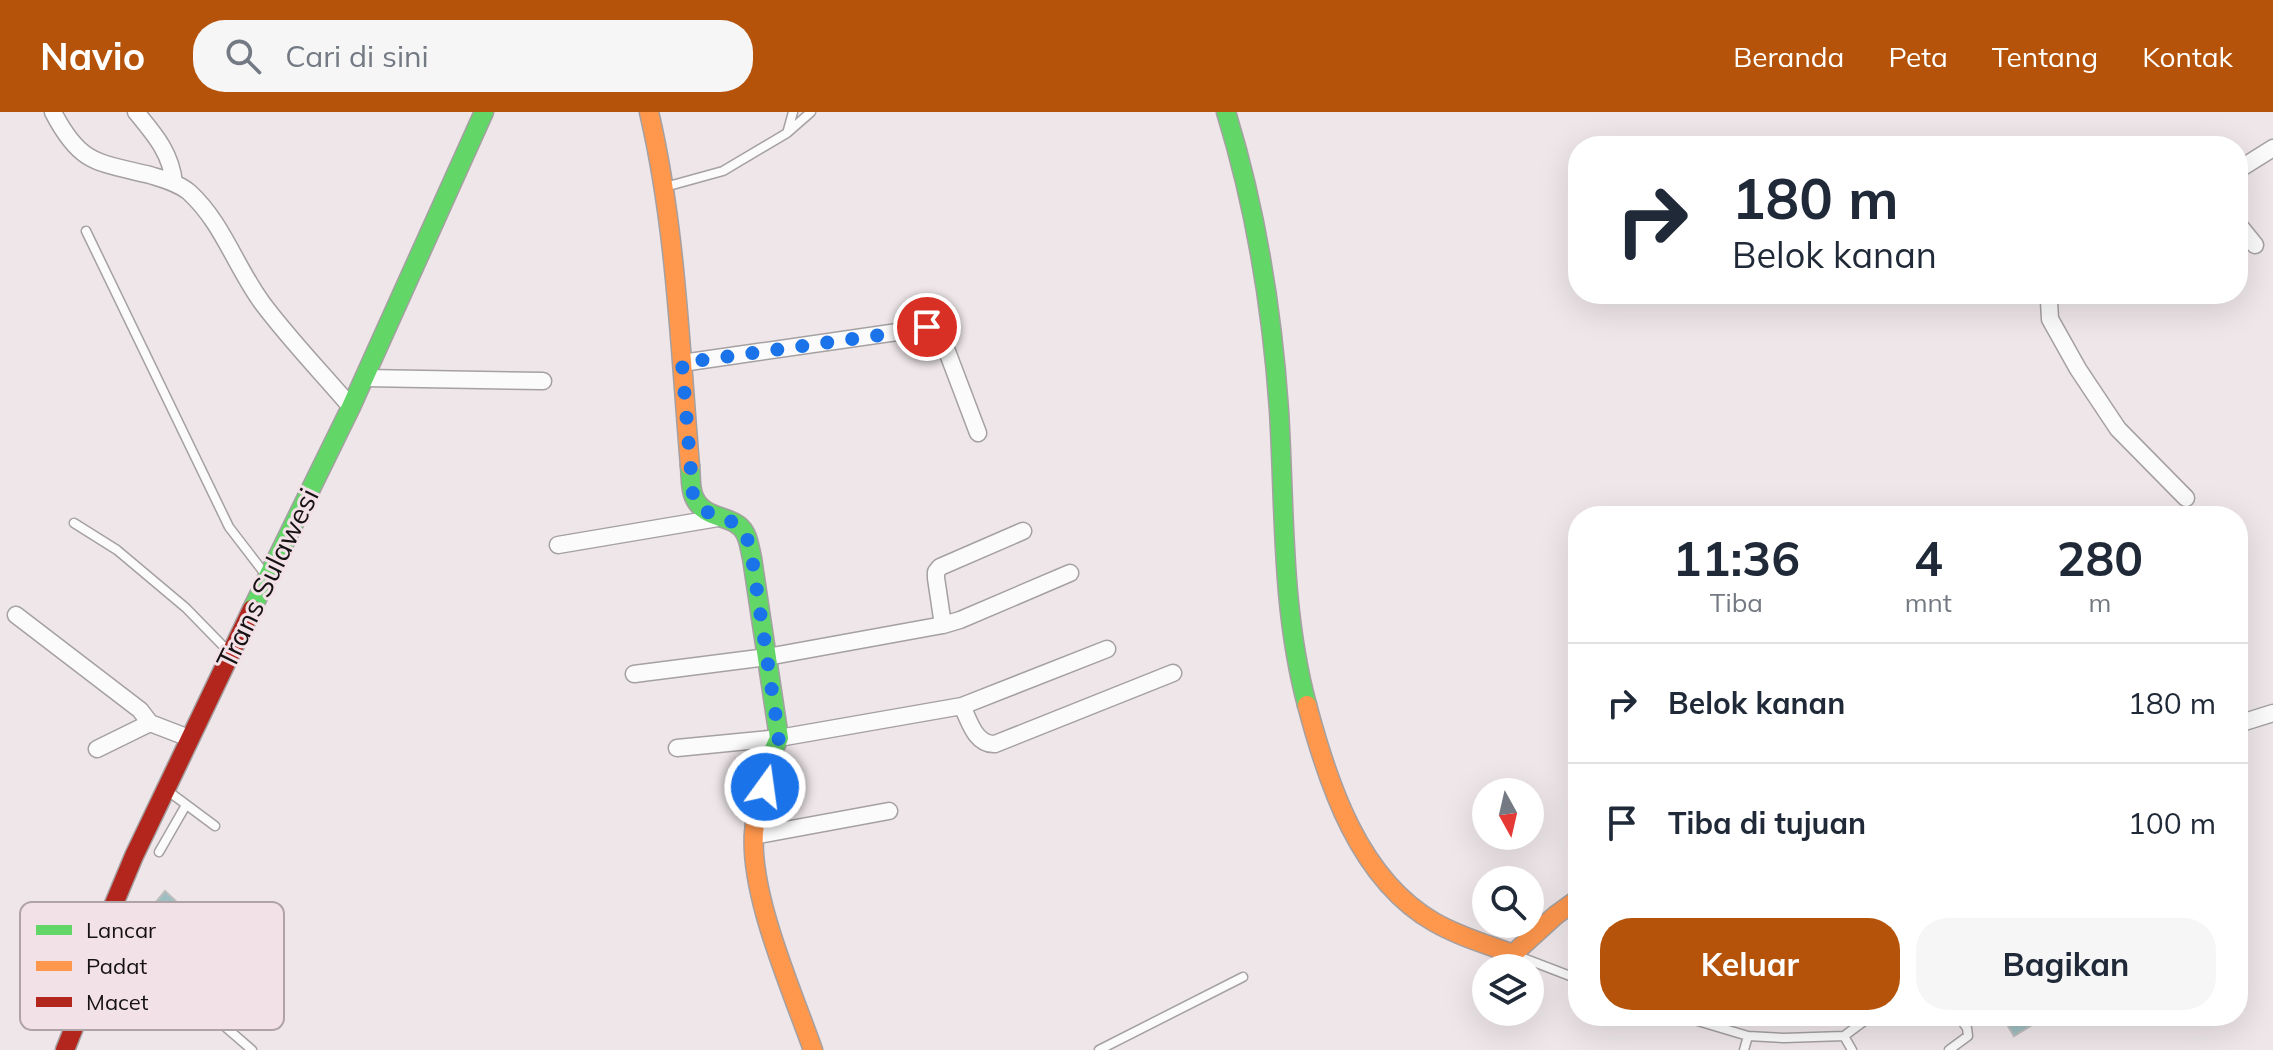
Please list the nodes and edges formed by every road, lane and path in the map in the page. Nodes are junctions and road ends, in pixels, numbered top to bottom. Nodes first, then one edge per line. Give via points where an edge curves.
1 (53, 112) edge
2 (136, 112) edge
3 (484, 112) edge
4 (649, 112) edge
5 (793, 112) edge
6 (811, 112) edge
7 (1226, 112) edge
8 (787, 133) junction
9 (2273, 148) edge
10 (2248, 164) edge
11 (174, 183) junction
12 (663, 187) junction
13 (86, 231) dead end
14 (2248, 236) edge
15 (2255, 245) dead end
16 (2049, 304) edge
17 (682, 363) junction
18 (364, 378) junction
19 (543, 381) dead end
20 (351, 407) junction
21 (978, 433) dead end
22 (2186, 498) dead end
23 (720, 518) junction
24 (74, 523) dead end
25 (1023, 531) dead end
26 (558, 545) dead end
27 (1070, 573) dead end
28 (267, 577) junction
29 (16, 615) dead end
30 (943, 625) junction
31 (1107, 649) dead end
32 (230, 653) junction
33 (767, 657) junction
34 (1173, 673) dead end
35 (634, 674) dead end
36 (962, 706) junction
37 (2273, 713) edge
38 (2248, 721) edge
39 (150, 723) junction
40 (189, 738) junction
41 (779, 738) junction
42 (677, 748) dead end
43 (97, 749) dead end
44 (165, 788) junction
45 (186, 805) junction
46 (889, 811) dead end
47 (215, 826) dead end
48 (753, 836) junction
49 (159, 852) dead end
50 (115, 902) edge
51 (1568, 906) edge
52 (1513, 954) joint
53 (1544, 966) edge
54 (1568, 975) edge
55 (1243, 977) dead end
56 (1721, 1026) edge
57 (1858, 1026) edge
58 (1966, 1026) edge
59 (73, 1030) edge
60 (229, 1030) edge
61 (1748, 1036) junction
62 (1844, 1036) junction
63 (1110, 1048) edge
64 (65, 1050) edge
65 (252, 1050) edge
66 (813, 1050) edge
67 (1099, 1050) edge
68 (1744, 1050) edge
69 (1852, 1050) edge
70 (1949, 1050) edge

1 - 11 street via 66,138 98,163
2 - 11 street via 167,152
3 - 18 main road, Trans Sulawesi
4 - 12 main road
5 - 8 lane
6 - 8 lane
7 - 52 main road via 1258,235 1277,386 1290,627 1323,763 1350,824 1390,886 1425,916
8 - 12 lane via 723,171
9 - 10 street
11 - 20 street via 207,211 263,305
12 - 17 main road
13 - 28 lane via 229,527
14 - 15 street
16 - 22 street via 2050,319 2118,429
17 - 21 street via 936,328
17 - 23 main road via 693,496 704,512
18 - 19 street
18 - 20 main road, Trans Sulawesi
20 - 28 main road, Trans Sulawesi
23 - 26 street
23 - 33 main road via 745,533
24 - 32 lane via 117,550
25 - 30 street via 940,567 936,578
27 - 30 street
28 - 32 main road, Trans Sulawesi
29 - 39 street
30 - 33 street
31 - 36 street
32 - 40 main road, Trans Sulawesi
33 - 35 street
33 - 41 main road
34 - 36 street via 995,744 976,735
36 - 41 street
37 - 38 street
39 - 40 street
39 - 43 street
40 - 44 main road, Trans Sulawesi
41 - 42 street
41 - 48 main road
44 - 45 lane
44 - 50 main road, Trans Sulawesi
45 - 47 lane
45 - 49 lane
46 - 48 street
48 - 66 main road via 760,893
51 - 52 main road
53 - 54 lane
55 - 63 lane
56 - 61 lane
57 - 62 lane
58 - 70 lane via 1968,1036
59 - 64 main road, Trans Sulawesi
60 - 65 lane
61 - 62 lane
61 - 68 lane
62 - 69 lane
63 - 67 lane

